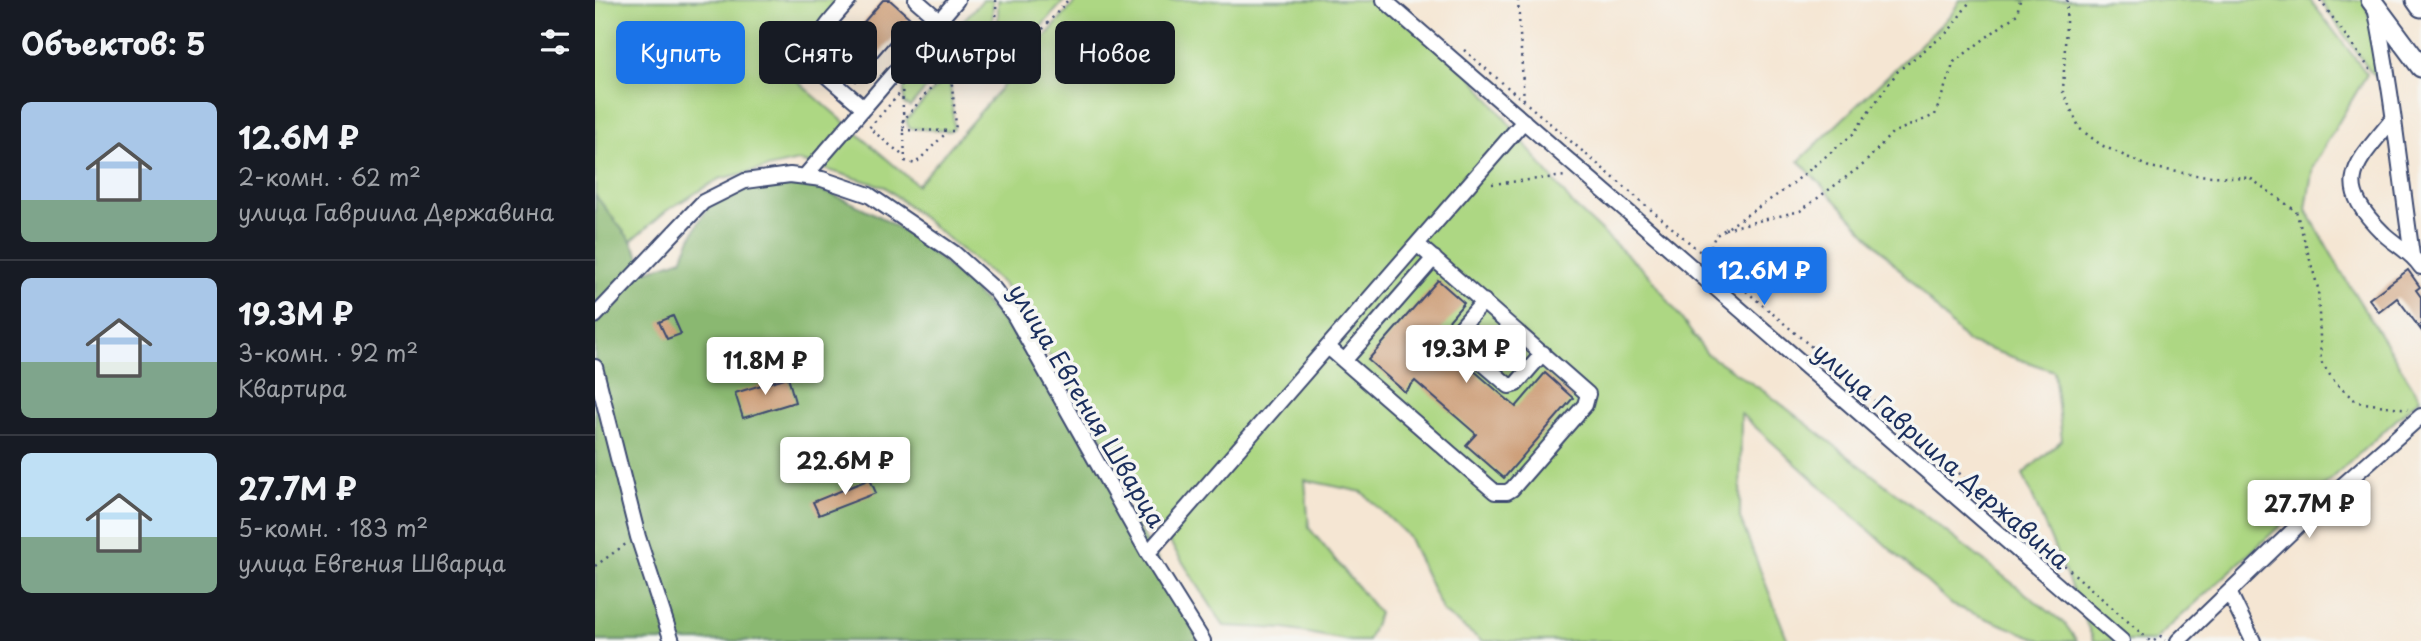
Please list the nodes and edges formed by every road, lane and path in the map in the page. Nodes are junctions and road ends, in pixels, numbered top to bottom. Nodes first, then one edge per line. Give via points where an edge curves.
1 (849, 0) edge
2 (916, 0) edge
3 (957, 0) edge
4 (996, 0) edge
5 (1068, 0) edge
6 (1384, 0) edge
7 (1518, 0) edge
8 (1971, 0) edge
9 (2020, 0) edge
10 (2067, 0) edge
11 (2320, 0) edge
12 (2416, 0) edge
13 (2373, 2) edge
14 (2421, 7) edge
15 (939, 20) joint
16 (996, 21) edge
17 (1041, 32) edge
18 (1463, 49) dead end
19 (2421, 66) edge
20 (891, 79) edge
21 (901, 84) edge
22 (935, 84) edge
23 (952, 84) edge
24 (2391, 88) junction
25 (902, 91) junction
26 (1524, 101) junction
27 (864, 108) junction
28 (2392, 120) junction
29 (1524, 121) junction
30 (902, 122) junction
31 (902, 130) junction
32 (947, 132) junction
33 (903, 156) junction
34 (1588, 157) junction
35 (1579, 169) junction
36 (805, 176) junction
37 (1492, 184) dead end
38 (1725, 229) junction
39 (1417, 244) junction
40 (1434, 258) junction
41 (1707, 259) junction
42 (2417, 261) edge
43 (1697, 272) junction
44 (1484, 301) junction
45 (595, 316) edge
46 (1328, 346) junction
47 (1543, 353) junction
48 (1344, 361) junction
49 (595, 367) edge
50 (2415, 412) edge
51 (638, 537) junction
52 (1149, 553) junction
53 (595, 566) edge
54 (2229, 592) junction
55 (672, 641) edge
56 (1203, 641) edge
57 (2122, 641) edge
58 (2152, 641) edge
59 (2166, 641) edge
60 (2178, 641) edge
61 (2253, 641) edge

1 - 27 street via 821,32 814,59 816,67
2 - 15 street
3 - 15 street
4 - 16 path
5 - 17 path
6 - 29 street, улица Гавриила Державина
7 - 26 path
8 - 38 path via 1949,32 1898,71 1853,134 1786,189
9 - 38 path via 2017,14 1954,62 1934,114 1892,133 1864,164 1800,211
10 - 50 path via 2063,92 2080,130 2149,167 2250,178 2296,211 2318,288 2321,362 2336,384 2357,402
11 - 24 path via 2369,70
12 - 14 main road
13 - 19 main road
13 - 24 street
18 - 26 path
20 - 27 street
21 - 25 path
22 - 30 path
23 - 32 path via 957,125
24 - 28 street
25 - 30 path
25 - 33 path via 869,128
26 - 34 path
27 - 36 street
28 - 42 street
28 - 42 street via 2361,158 2352,178 2355,196 2384,234
29 - 35 street, улица Гавриила Державина
29 - 39 street
30 - 31 path
31 - 32 path
31 - 33 path
32 - 33 path via 915,164
34 - 35 path
34 - 41 path
35 - 37 path via 1573,176
35 - 43 street, улица Гавриила Державина
36 - 45 street, улица Евгения Шварца via 768,176 720,190 684,219
36 - 52 street, улица Евгения Шварца via 869,195 954,253 994,289 1014,316
38 - 41 path via 1715,236
39 - 40 street
39 - 46 street
40 - 44 street
40 - 48 street
41 - 43 path
41 - 58 path
43 - 57 street, улица Гавриила Державина
44 - 47 street
44 - 47 street via 1456,335 1458,342 1512,386
46 - 48 street
46 - 52 street
47 - 48 street via 1585,389 1588,399 1512,489 1500,494
49 - 51 street
50 - 54 street
51 - 53 path
51 - 55 street
52 - 56 street, улица Евгения Шварца
54 - 60 street
54 - 61 street
58 - 59 path via 2161,636

